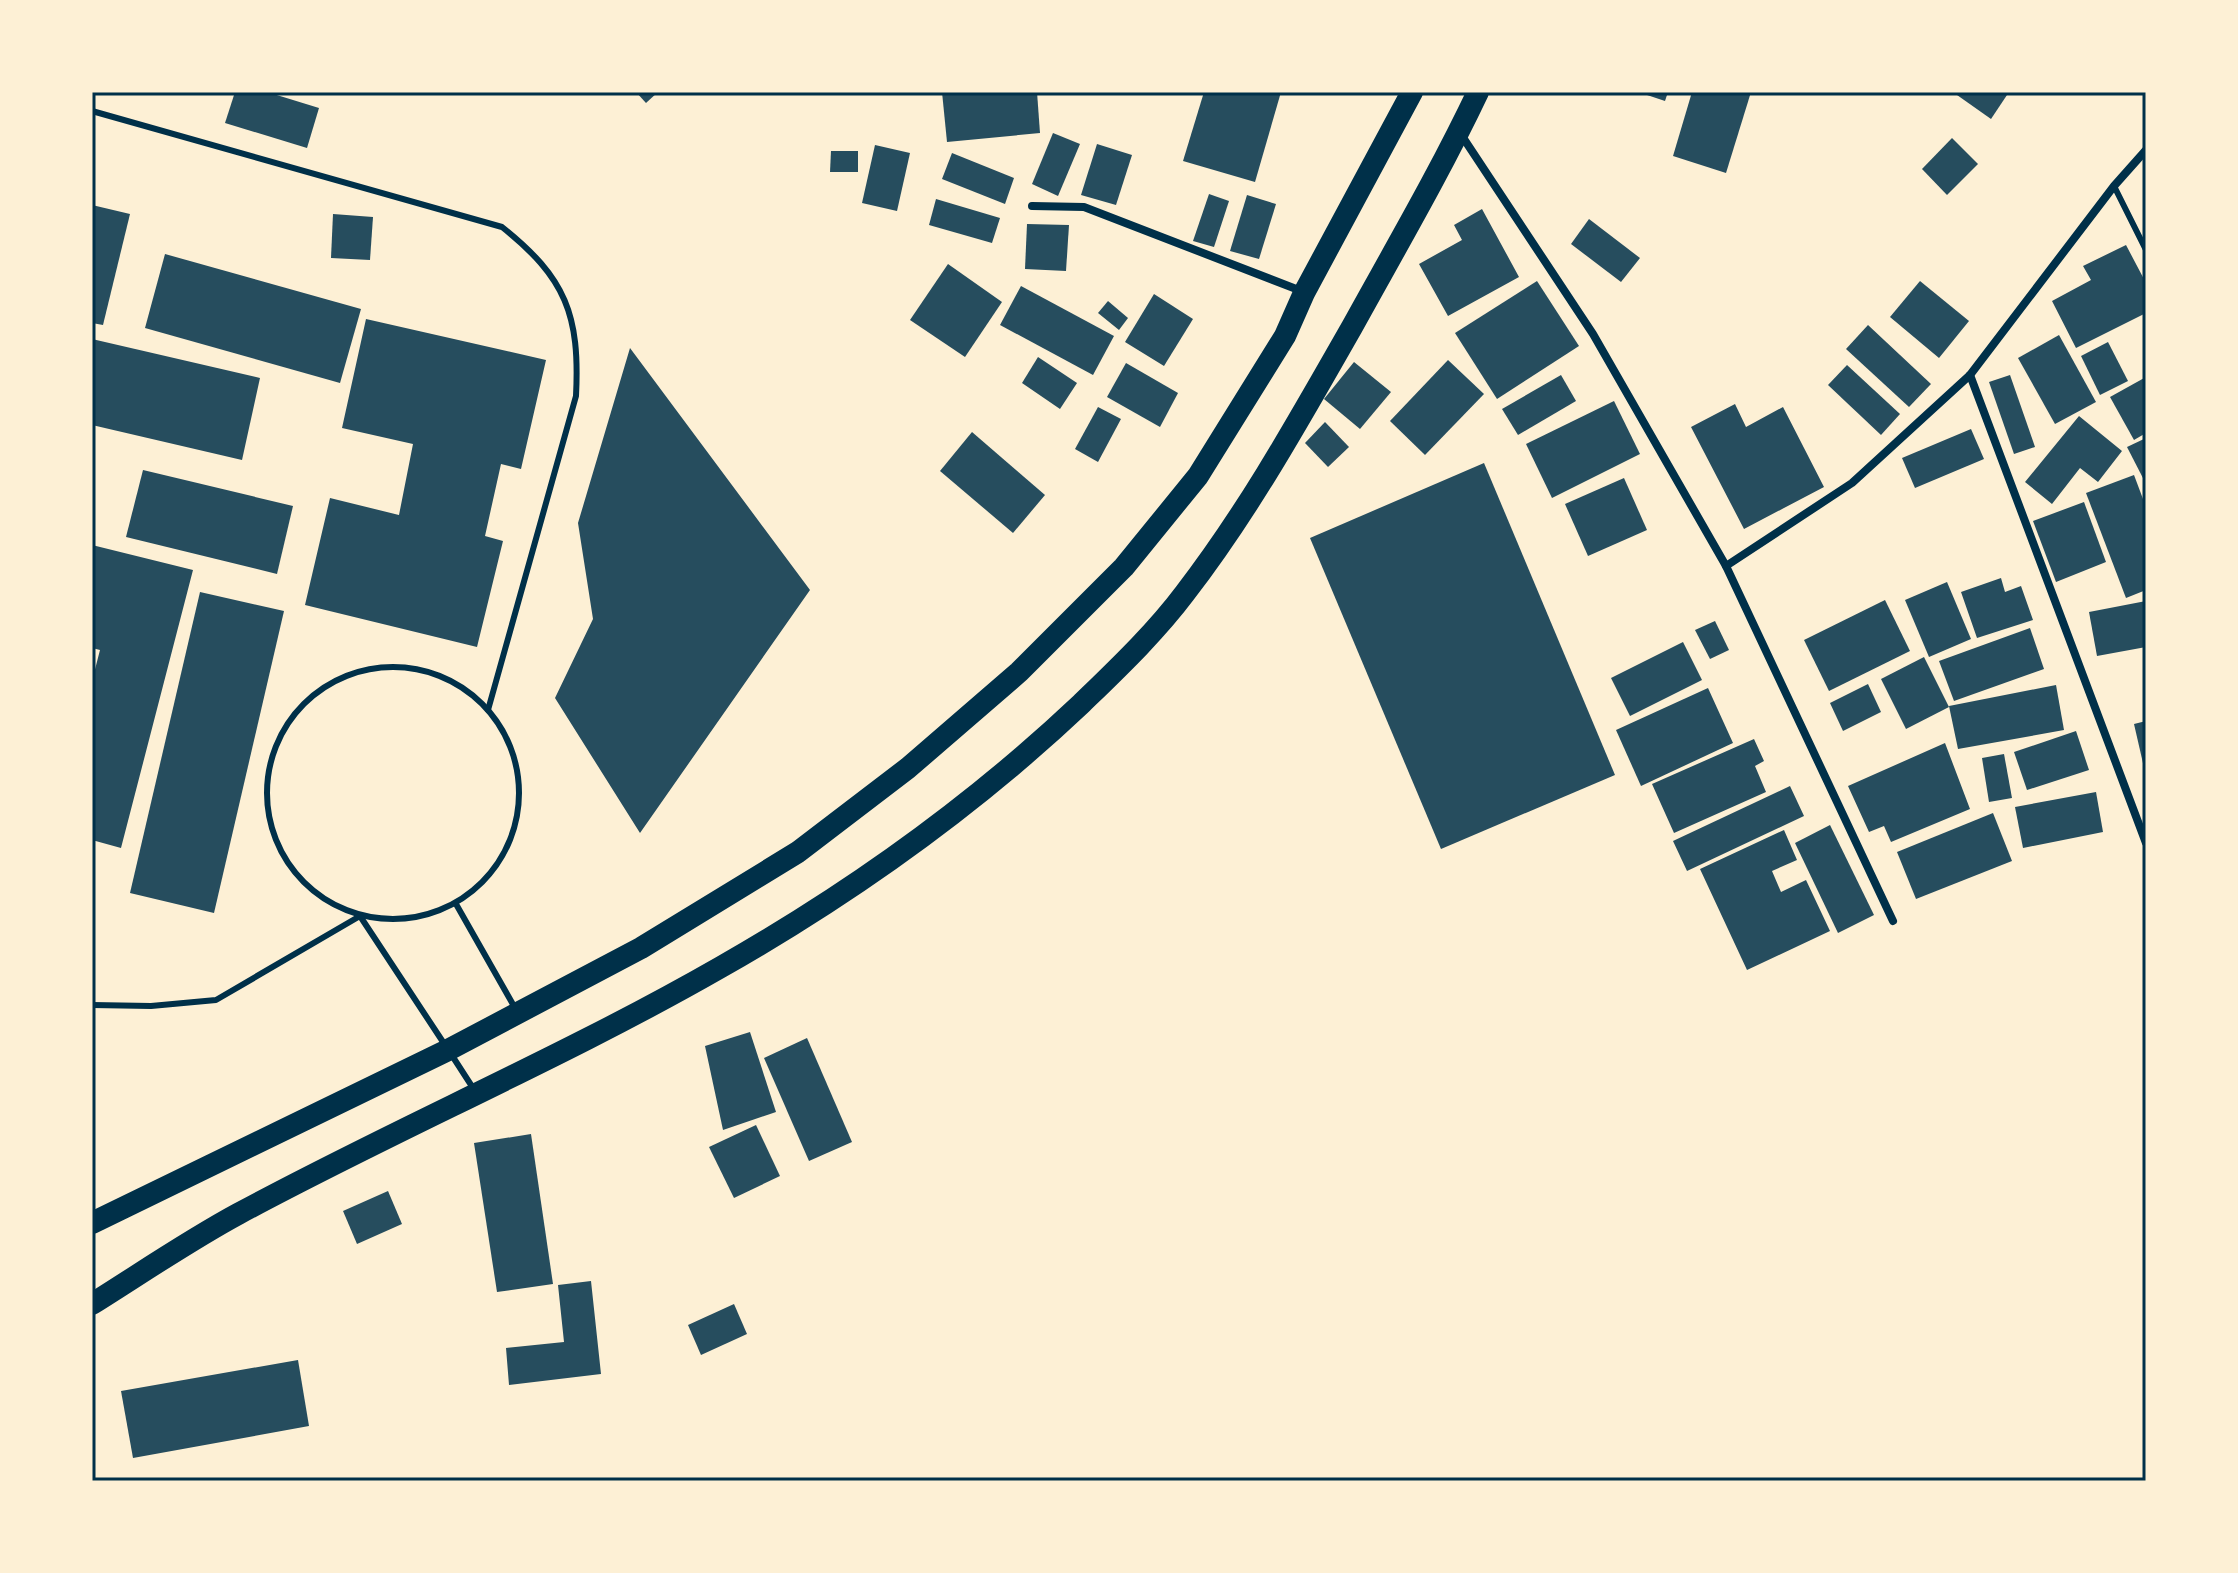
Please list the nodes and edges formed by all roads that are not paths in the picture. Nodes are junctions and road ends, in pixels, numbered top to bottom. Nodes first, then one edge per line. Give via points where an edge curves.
1 (1412, 92) edge
2 (1478, 92) edge
3 (92, 111) edge
4 (1459, 132) junction
5 (2146, 150) edge
6 (2114, 186) junction
7 (1032, 206) dead end
8 (2146, 250) edge
9 (1304, 293) junction
10 (1970, 375) junction
11 (1726, 566) junction
12 (488, 710) junction
13 (2146, 843) edge
14 (456, 904) junction
15 (360, 916) junction
16 (1893, 921) dead end
17 (92, 1005) edge
18 (518, 1014) junction
19 (448, 1050) junction
20 (477, 1095) junction
21 (92, 1223) edge
22 (92, 1304) edge

1 - 9 highway
2 - 4 highway
3 - 12 lane via 502,227 554,277 570,311 578,348 576,396
4 - 11 street via 1593,334
4 - 20 highway via 1285,445 1184,596 1114,672 1035,748 947,821 843,893 719,968
5 - 6 street
6 - 8 lane
6 - 10 street
7 - 9 street via 1084,207
9 - 18 highway via 1285,336 1198,476 1124,567 1019,672 908,768 798,852 641,948
10 - 11 street via 1852,483
10 - 13 street
11 - 16 street
12 - 14 lane via 508,741 518,777 518,815 506,850 484,880
12 - 15 lane via 459,684 423,669 383,666 345,675 311,695 286,725 270,762 266,801 275,840 295,874 324,900
14 - 15 lane via 404,919
14 - 18 lane
15 - 17 lane via 216,1000
15 - 19 lane
18 - 19 highway
19 - 20 lane
19 - 21 highway
20 - 22 highway via 236,1215

